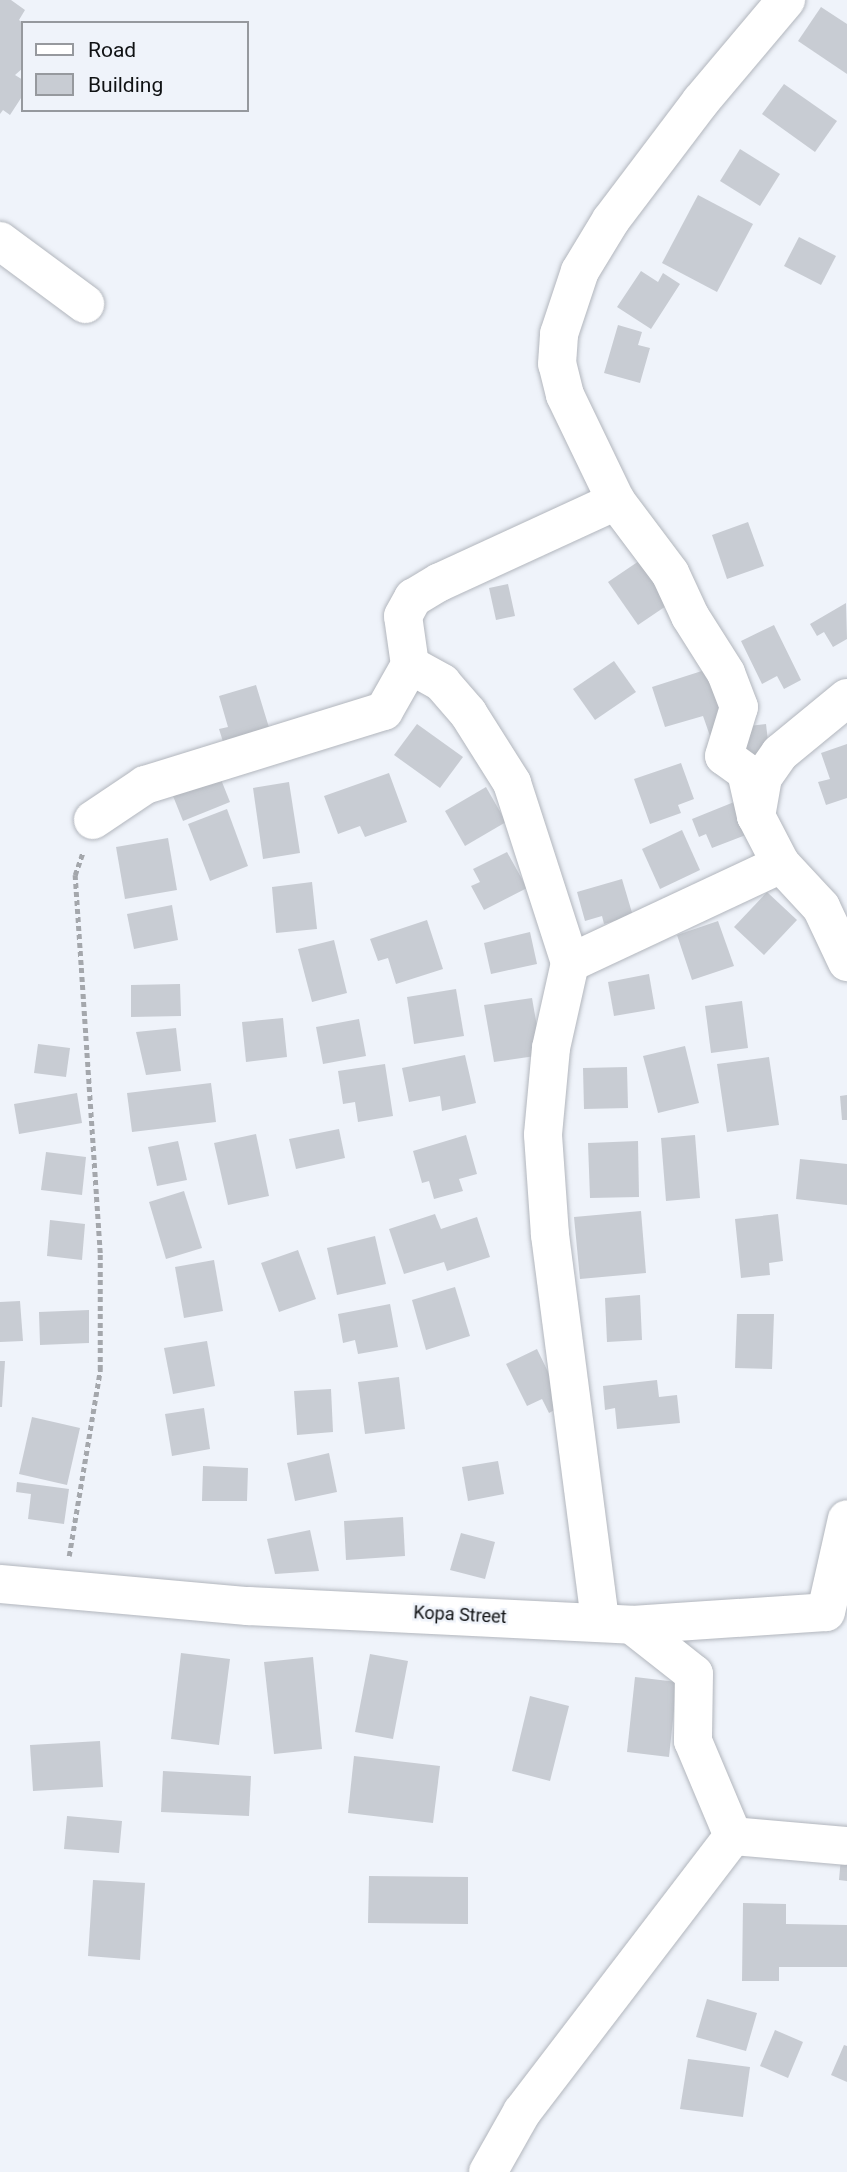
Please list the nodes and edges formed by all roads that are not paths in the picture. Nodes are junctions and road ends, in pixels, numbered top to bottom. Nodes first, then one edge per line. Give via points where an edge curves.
1 (786, 0) edge
2 (0, 241) edge
3 (85, 304) dead end
4 (617, 501) junction
5 (410, 665) junction
6 (847, 698) edge
7 (756, 816) junction
8 (93, 820) road end
9 (781, 864) junction
10 (834, 906) edge
11 (847, 962) edge
12 (569, 963) junction
13 (847, 1519) edge
14 (0, 1584) edge
15 (616, 1623) junction
16 (733, 1836) junction
17 (847, 1846) edge
18 (488, 2172) edge

1 - 4 street via 701,101 611,220 580,271 559,334 557,364 565,395
2 - 3 street
4 - 5 street via 414,598 403,616
4 - 7 street via 670,573 726,673 739,707 724,756 746,772
5 - 8 street via 384,711 145,785
5 - 12 street via 450,693 512,783
6 - 7 street via 780,753 763,777
7 - 9 street
9 - 10 street
9 - 12 street
10 - 11 street
12 - 15 street via 551,1048 543,1135 550,1235
13 - 15 street, Kopa Street via 825,1612
14 - 15 street, Kopa Street via 248,1606
15 - 16 street via 694,1674 693,1741
16 - 17 street
16 - 18 street via 522,2112

